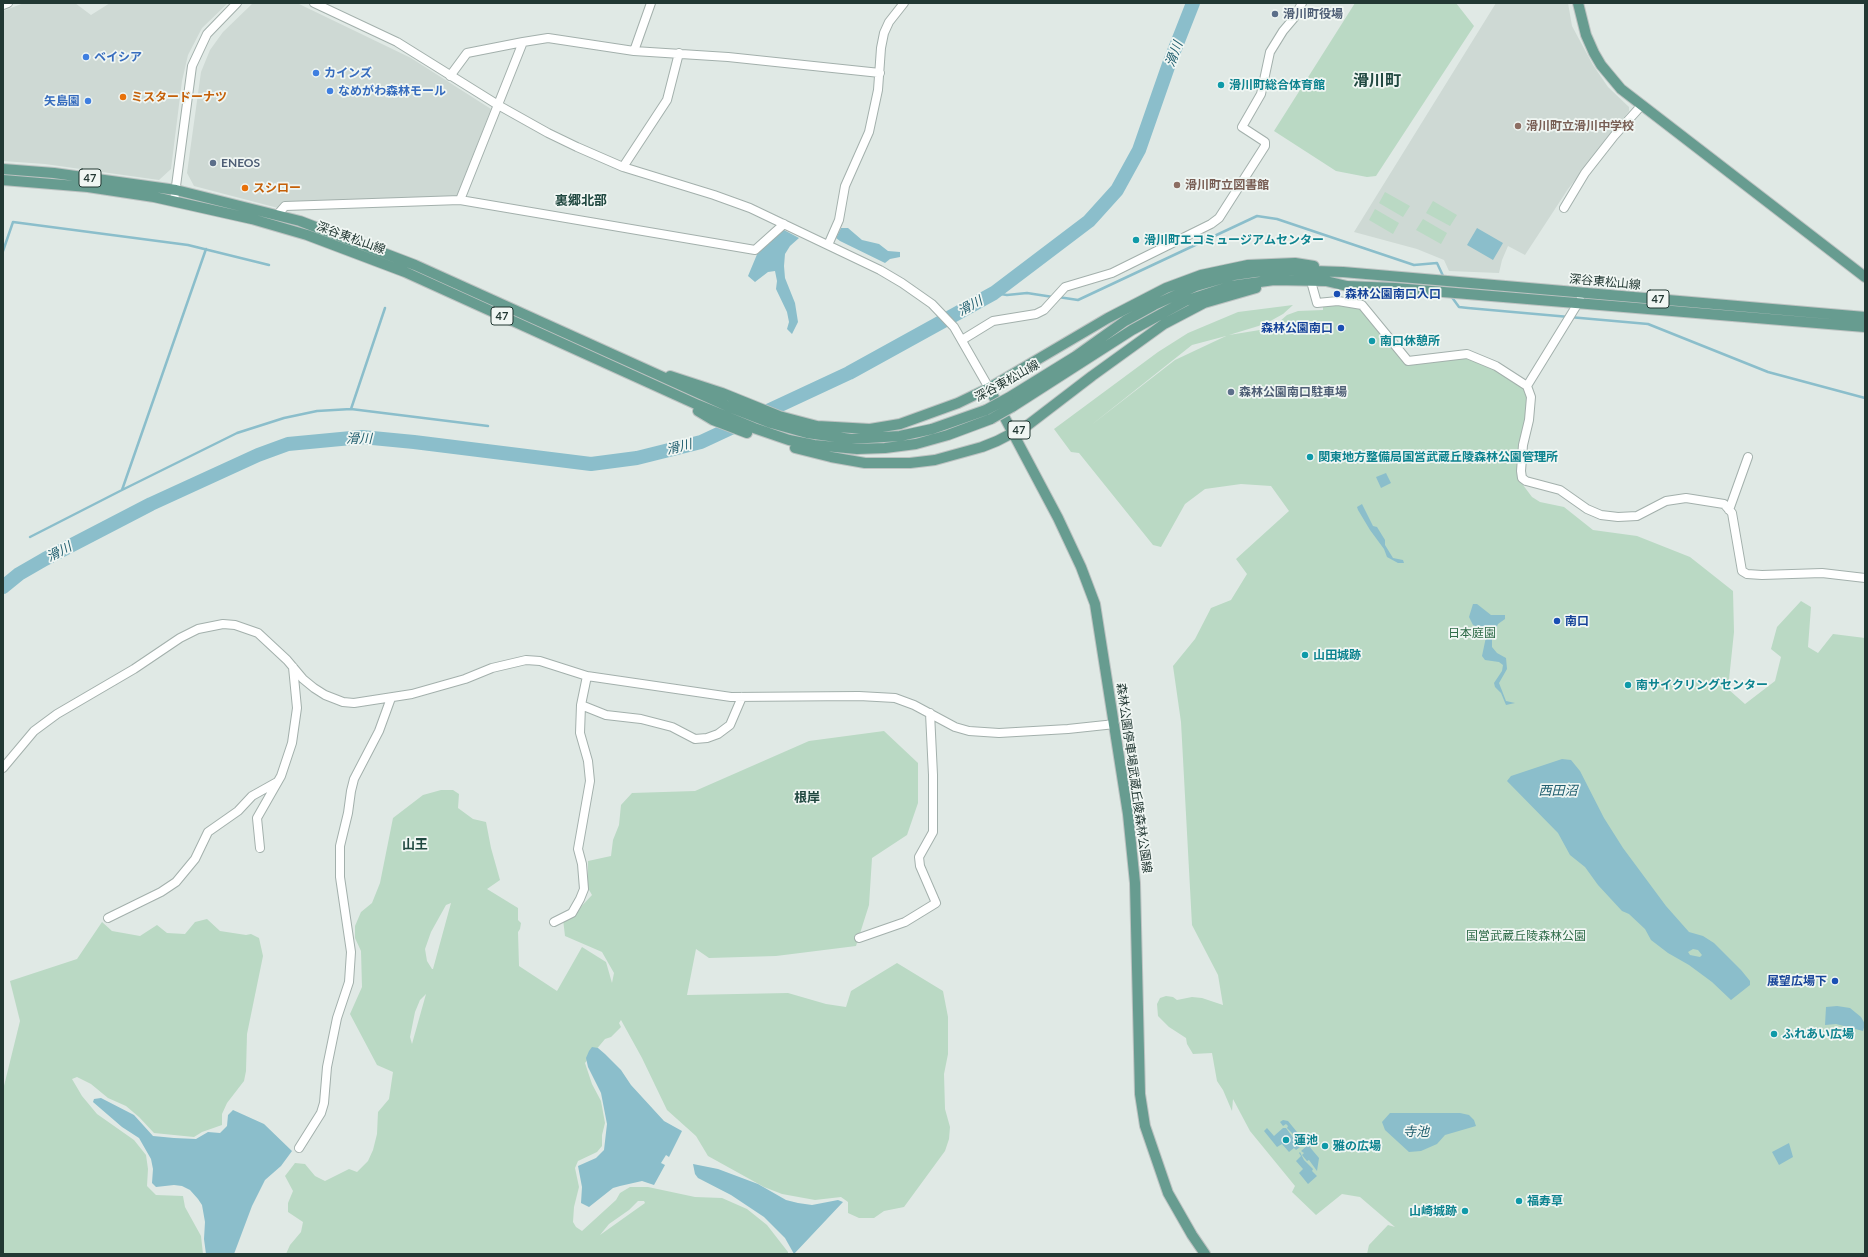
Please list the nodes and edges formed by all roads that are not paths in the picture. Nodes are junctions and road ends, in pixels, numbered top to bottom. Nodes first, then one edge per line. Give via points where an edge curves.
1 (8, 3) edge
2 (237, 3) edge
3 (314, 3) edge
4 (651, 3) edge
5 (904, 3) edge
6 (1302, 3) edge
7 (1578, 3) edge
8 (3, 5) edge
9 (523, 42) junction
10 (634, 51) junction
11 (679, 53) junction
12 (880, 73) junction
13 (450, 76) junction
14 (498, 105) junction
15 (1641, 106) junction
16 (623, 167) junction
17 (3, 170) edge
18 (3, 180) edge
19 (176, 190) junction
20 (460, 200) junction
21 (174, 201) junction
22 (1564, 208) dead end
23 (278, 214) junction
24 (784, 224) junction
25 (828, 245) junction
26 (1343, 272) junction
27 (1865, 277) edge
28 (1312, 285) junction
29 (1347, 286) junction
30 (1584, 293) junction
31 (1578, 303) junction
32 (1865, 316) edge
33 (1865, 327) edge
34 (962, 340) junction
35 (651, 372) junction
36 (1527, 386) junction
37 (990, 388) junction
38 (668, 392) junction
39 (1010, 402) junction
40 (989, 414) junction
41 (1012, 434) junction
42 (1748, 457) dead end
43 (1729, 510) junction
44 (1865, 578) edge
45 (293, 667) junction
46 (587, 676) junction
47 (742, 697) junction
48 (391, 698) junction
49 (581, 705) junction
50 (930, 713) junction
51 (1115, 724) junction
52 (3, 768) edge
53 (277, 782) junction
54 (260, 848) dead end
55 (108, 918) dead end
56 (554, 922) dead end
57 (859, 938) dead end
58 (299, 1148) dead end
59 (1205, 1254) edge

1 - 8 street
2 - 19 street via 207,34 192,66
3 - 13 street via 397,42
4 - 10 street
5 - 12 street via 884,33
6 - 34 street via 1270,52 1261,94 1242,127 1265,142 1265,146 1219,218 1112,273 1065,287 1044,310 1036,314 993,321
7 - 15 main road via 1586,34 1601,65 1621,89
9 - 10 street via 548,38
9 - 13 street via 467,53
9 - 14 street
10 - 11 street
11 - 12 street
11 - 16 street via 667,100
12 - 25 street via 869,132 845,186 839,220
13 - 14 street
14 - 16 street via 548,133
14 - 20 street
15 - 22 street via 1585,174
15 - 27 main road
16 - 24 street via 714,195
17 - 19 main road, 深谷東松山線 / 47 via 54,173
18 - 21 main road, 深谷東松山線 / 47 via 88,188
19 - 21 street
19 - 23 main road, 深谷東松山線 / 47
20 - 23 street via 285,206
20 - 24 street via 755,250
21 - 38 main road, 深谷東松山線 / 47 via 252,218 357,253 419,278
23 - 35 main road, 深谷東松山線 / 47 via 415,265
24 - 25 street
25 - 34 street via 880,270 932,304
26 - 30 main road, 深谷東松山線 / 47
26 - 37 main road, 深谷東松山線 / 47 via 1295,263 1273,263 1248,265 1201,276 1141,300
26 - 39 main road, 深谷東松山線 / 47 via 1254,272 1196,286 1125,321
28 - 29 main road, 深谷東松山線 / 47
28 - 36 street via 1317,303 1362,305 1408,361 1467,354 1496,366
28 - 41 main road, 深谷東松山線 / 47 via 1247,290 1191,308 1164,324
29 - 31 main road, 深谷東松山線 / 47
29 - 39 main road, 深谷東松山線 / 47 via 1326,281 1274,280 1231,286 1199,295 1132,330
30 - 31 street
30 - 32 main road, 深谷東松山線 / 47
31 - 33 main road, 深谷東松山線 / 47
31 - 36 street
34 - 37 street
35 - 37 main road, 深谷東松山線 / 47 via 682,379 804,423 870,429 900,424 958,403
35 - 40 main road, 深谷東松山線 / 47 via 771,423 834,437 870,439 900,436
36 - 43 street via 1531,397 1521,471 1522,478 1526,481 1560,490 1587,509 1601,515 1638,516 1666,501 1686,498 1724,504
37 - 41 main road, 森林公園停車場武蔵丘陵森林公園線
38 - 40 main road, 深谷東松山線 / 47 via 789,440 851,449 916,444 948,435
38 - 41 main road, 深谷東松山線 / 47 via 713,420 764,439 831,457 865,463 935,460 982,447
39 - 40 main road, 深谷東松山線 / 47, bridge
41 - 51 main road, 森林公園停車場武蔵丘陵森林公園線 via 1058,518 1092,597
42 - 43 street
43 - 44 street via 1732,513 1742,571 1747,574 1822,573
45 - 48 street via 302,679 334,700 354,703
45 - 52 street via 266,639 248,628 223,624 198,629 49,719 34,731
45 - 53 street via 297,708 292,743
46 - 47 street
46 - 48 street via 540,661 526,660
46 - 49 street
47 - 49 street via 730,725 708,738 690,737 672,727 641,719 606,715
47 - 50 street via 877,696 894,698
48 - 58 street via 379,731 354,778 350,791 348,814 340,846 340,878 351,952 349,982 337,1018 321,1113
49 - 56 street via 580,733 588,761 590,781 578,850 584,889 572,912
50 - 51 street via 955,727 982,732 1068,729
50 - 57 street via 933,832 918,856 936,903 905,922
51 - 59 main road, 森林公園停車場武蔵丘陵森林公園線 via 1135,883 1140,1094 1145,1126 1168,1193
53 - 54 street via 257,818
53 - 55 street via 252,796 238,811 208,832 195,859 176,882

